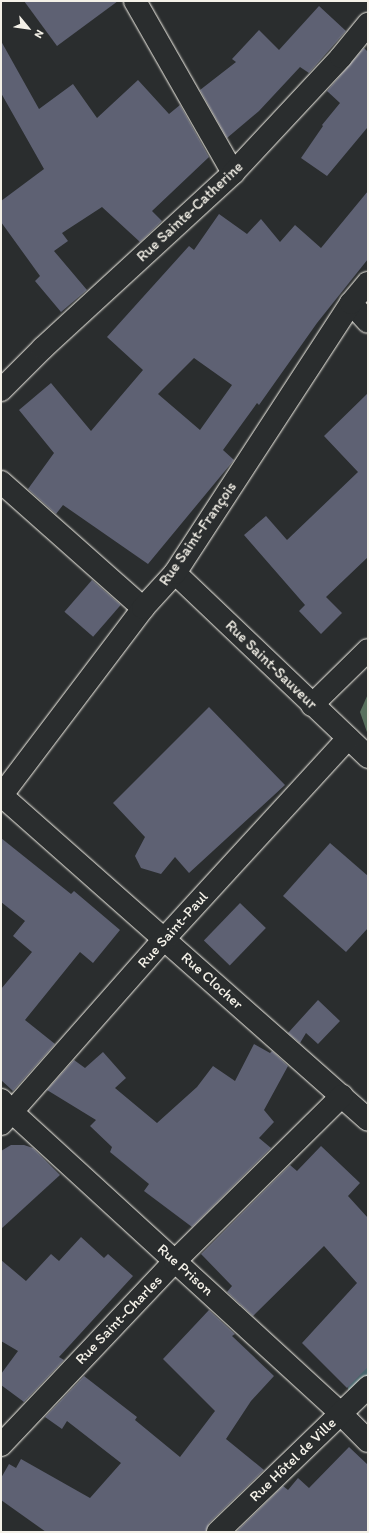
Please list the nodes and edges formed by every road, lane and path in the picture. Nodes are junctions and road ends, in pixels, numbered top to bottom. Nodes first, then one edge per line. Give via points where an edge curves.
1 (136, 1) edge
2 (368, 24) edge
3 (233, 173) junction
4 (368, 283) edge
5 (351, 303) junction
6 (368, 322) edge
7 (1, 390) edge
8 (1, 482) edge
9 (175, 573) junction
10 (143, 608) junction
11 (368, 650) edge
12 (312, 705) junction
13 (348, 738) junction
14 (368, 757) edge
15 (1, 796) edge
16 (165, 938) junction
17 (342, 1096) junction
18 (5, 1112) edge
19 (368, 1120) edge
20 (175, 1261) junction
21 (368, 1387) edge
22 (341, 1414) junction
23 (368, 1441) edge
24 (1, 1445) edge
25 (218, 1532) edge

1 - 3 street
2 - 3 street, Rue Sainte-Catherine via 341,57
3 - 7 street, Rue Sainte-Catherine
4 - 5 street, Rue Saint-François
5 - 6 street
5 - 9 street, Rue Saint-François
8 - 10 street
9 - 10 street, Rue Saint-François
9 - 12 street, Rue Saint-Sauveur
10 - 15 street, Rue Saint-François
11 - 12 street
12 - 13 street, Rue Saint-Sauveur
13 - 14 street, Rue Saint-Sauveur
13 - 16 street, Rue Saint-Paul
15 - 16 street, Rue Clocher
16 - 17 street, Rue Clocher
16 - 18 street, Rue Saint-Paul
17 - 19 street, Rue Clocher
17 - 20 street, Rue Saint-Charles
18 - 20 street, Rue Prison
20 - 22 street, Rue Prison
20 - 24 street, Rue Saint-Charles
21 - 22 street, Rue Hôtel de Ville
22 - 23 street, Rue Prison
22 - 25 street, Rue Hôtel de Ville

